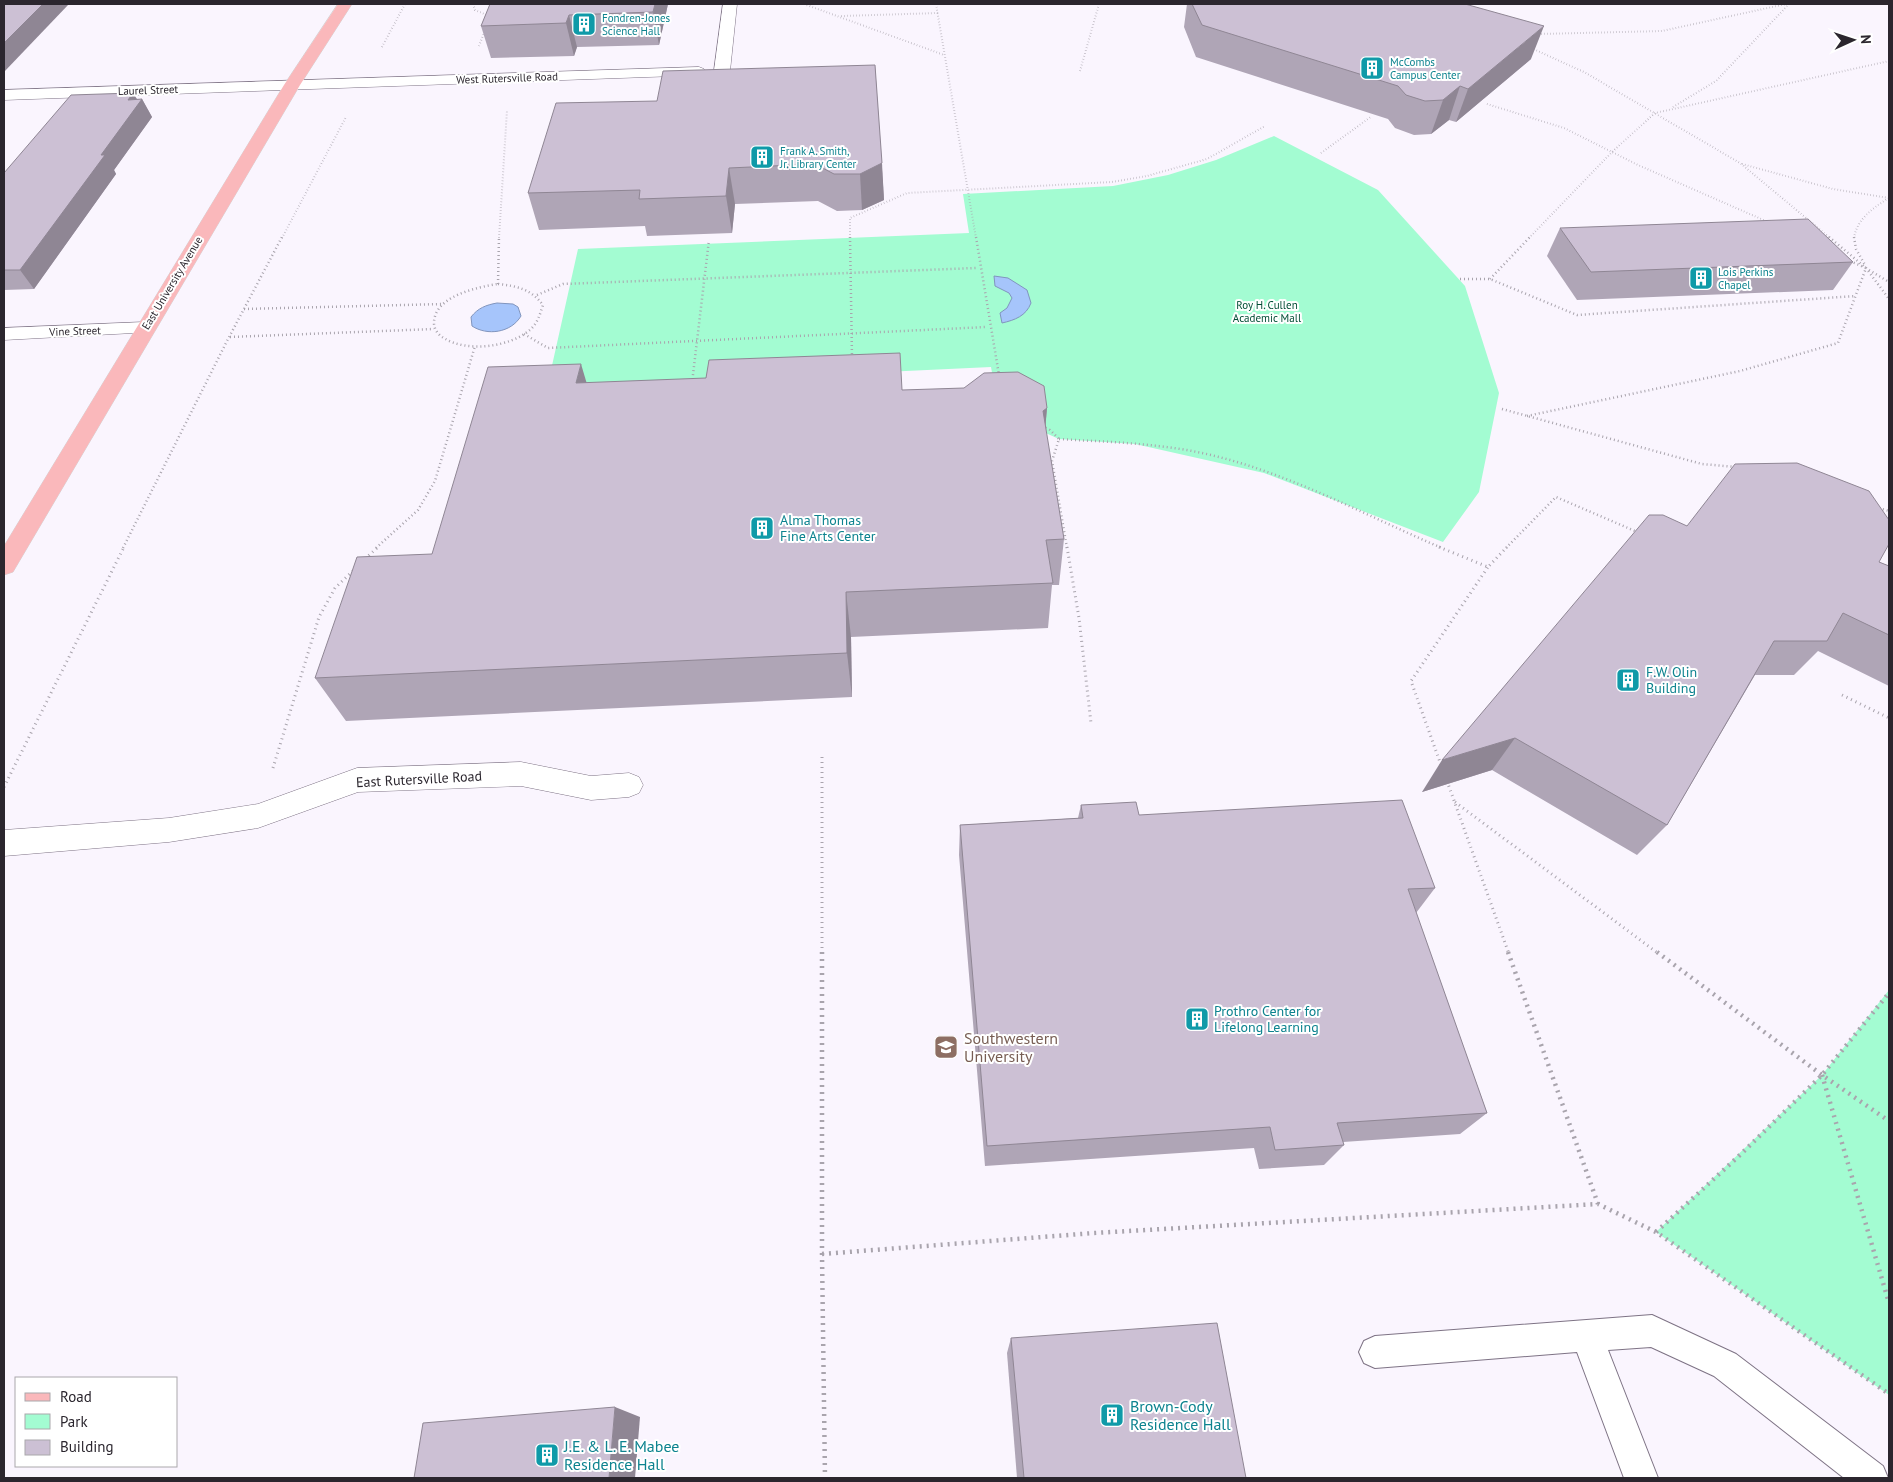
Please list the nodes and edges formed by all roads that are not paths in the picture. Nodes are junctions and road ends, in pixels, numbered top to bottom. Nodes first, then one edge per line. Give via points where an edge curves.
1 (345, 4) edge
2 (730, 4) edge
3 (292, 85) junction
4 (4, 95) edge
5 (145, 328) junction
6 (4, 334) edge
7 (4, 566) edge
8 (629, 785) dead end
9 (4, 843) edge
10 (1587, 1336) junction
11 (1375, 1352) dead end
12 (1641, 1478) edge
13 (1872, 1478) edge

1 - 3 main road, East University Avenue
2 - 3 street, West Rutersville Road via 722,71
3 - 4 street, Laurel Street
3 - 5 main road, East University Avenue
5 - 6 street, Vine Street
5 - 7 main road, East University Avenue
8 - 9 street, East Rutersville Road via 591,788 521,774 357,780 258,816 169,830
10 - 11 lane
10 - 12 lane
10 - 13 lane via 1652,1331 1725,1365

